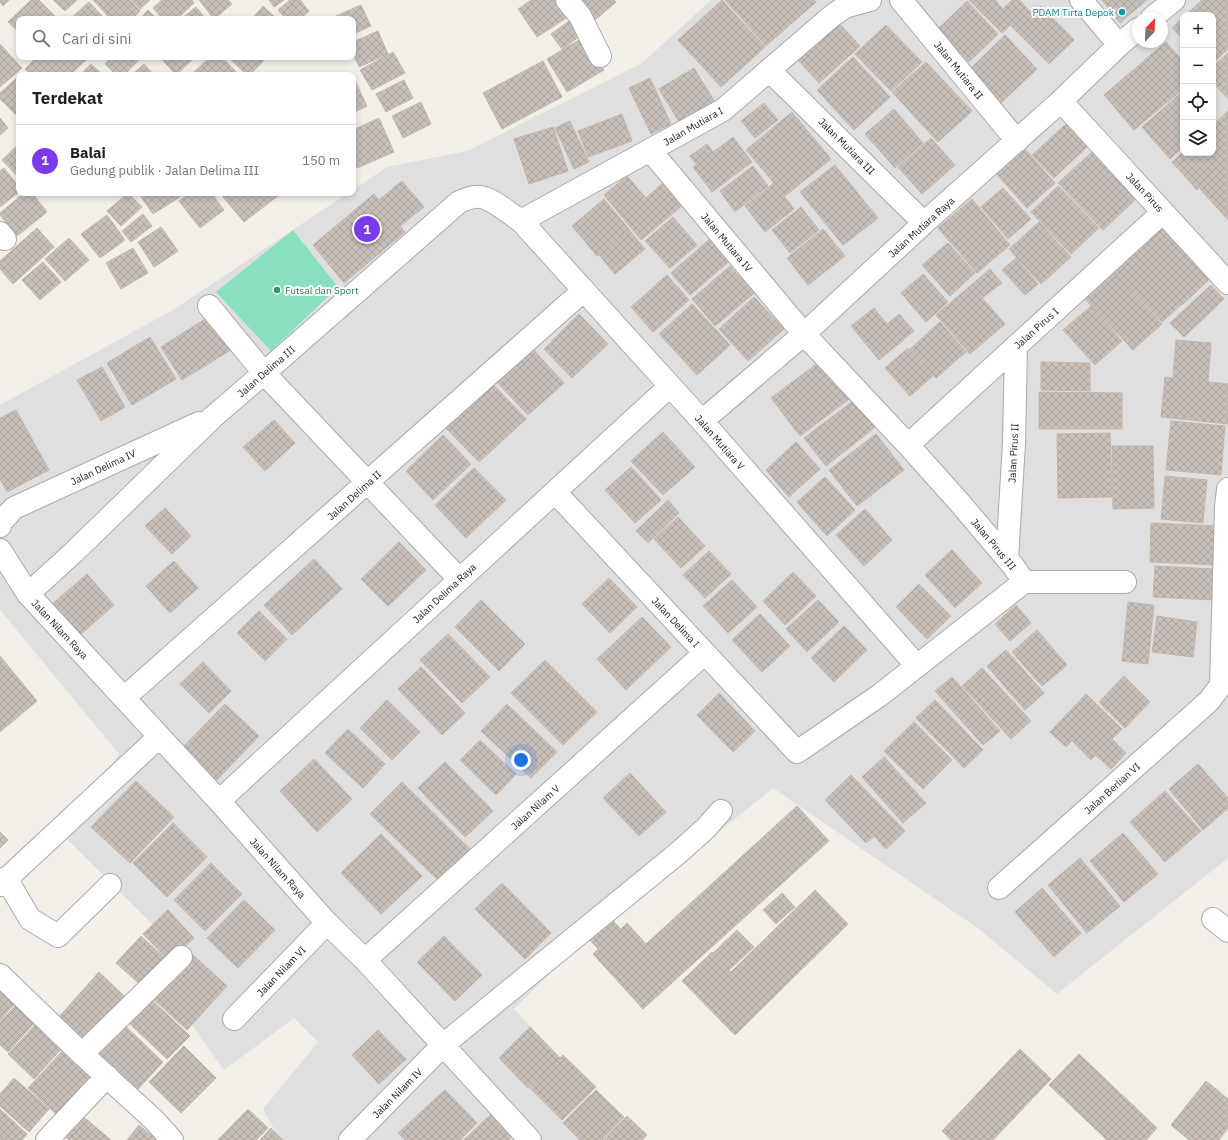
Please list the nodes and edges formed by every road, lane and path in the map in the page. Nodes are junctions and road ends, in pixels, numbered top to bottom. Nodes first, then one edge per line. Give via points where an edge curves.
1 (567, 0) edge
2 (870, 0) edge
3 (901, 0) edge
4 (1081, 0) edge
5 (1174, 0) edge
6 (1159, 12) edge
7 (1132, 34) edge
8 (1118, 45) junction
9 (600, 56) dead end
10 (769, 70) junction
11 (1061, 101) junction
12 (1017, 141) junction
13 (650, 150) junction
14 (1163, 212) junction
15 (521, 221) junction
16 (924, 223) junction
17 (1228, 283) edge
18 (584, 290) junction
19 (209, 306) dead end
20 (804, 334) junction
21 (1016, 346) junction
22 (264, 373) junction
23 (670, 386) junction
24 (213, 417) junction
25 (702, 421) junction
26 (908, 445) junction
27 (368, 482) junction
28 (555, 492) junction
29 (1227, 501) edge
30 (0, 526) edge
31 (0, 550) edge
32 (1007, 558) junction
33 (459, 579) junction
34 (1024, 582) junction
35 (1125, 582) dead end
36 (28, 594) junction
37 (705, 653) junction
38 (917, 666) junction
39 (1225, 686) edge
40 (124, 698) junction
41 (158, 737) junction
42 (219, 801) junction
43 (721, 811) dead end
44 (3, 882) edge
45 (110, 885) dead end
46 (999, 888) dead end
47 (327, 924) junction
48 (181, 957) dead end
49 (365, 960) junction
50 (0, 975) edge
51 (234, 1019) dead end
52 (443, 1045) junction
53 (82, 1054) junction
54 (106, 1076) junction
55 (47, 1140) edge
56 (172, 1140) edge
57 (350, 1140) edge
58 (530, 1140) edge

1 - 9 street via 580,16
2 - 10 street, Jalan Mutiara I via 845,7
3 - 12 street, Jalan Mutiara II
4 - 8 street
5 - 6 street
7 - 8 street, Jalan Mutiara Raya
8 - 11 street, Jalan Mutiara Raya
10 - 13 street, Jalan Mutiara I via 723,110
10 - 16 street, Jalan Mutiara III
11 - 12 street, Jalan Mutiara Raya
11 - 14 street, Jalan Pirus
12 - 16 street, Jalan Mutiara Raya
13 - 15 street, Jalan Mutiara I
13 - 20 street, Jalan Mutiara IV
14 - 17 street, Jalan Pirus
14 - 21 street, Jalan Pirus I
15 - 18 street, Jalan Mutiara V
15 - 22 street, Jalan Delima III via 481,197 459,202
16 - 20 street, Jalan Mutiara Raya
18 - 23 street, Jalan Mutiara V
18 - 27 street, Jalan Delima II
19 - 22 street
20 - 25 street, Jalan Mutiara Raya
20 - 26 street, Jalan Pirus III
21 - 26 street, Jalan Pirus I
21 - 32 street, Jalan Pirus II via 1014,443
22 - 24 street, Jalan Delima III
22 - 27 street
23 - 25 street, Jalan Mutiara V
23 - 28 street, Jalan Delima Raya
24 - 30 street, Jalan Delima IV via 14,508
24 - 36 street, Jalan Delima III
25 - 38 street, Jalan Mutiara V
26 - 32 street, Jalan Pirus III
27 - 33 street
27 - 40 street, Jalan Delima II
28 - 33 street, Jalan Delima Raya
28 - 37 street, Jalan Delima I
29 - 39 street
31 - 36 street
32 - 34 street, Jalan Pirus III
33 - 42 street, Jalan Delima Raya
34 - 35 street
34 - 38 street
36 - 40 street, Jalan Nilam Raya
37 - 38 street, Jalan Delima I via 797,752 880,695
37 - 49 street, Jalan Nilam V
39 - 46 street, Jalan Berlian VI
40 - 41 street, Jalan Nilam Raya
41 - 42 street, Jalan Nilam Raya
41 - 44 street
42 - 47 street, Jalan Nilam Raya
43 - 52 street, Jalan Nilam IV via 677,854
44 - 45 street via 30,919 58,936
47 - 49 street, Jalan Nilam Raya
47 - 51 street, Jalan Nilam VI
48 - 53 street
49 - 52 street, Jalan Nilam Raya
50 - 53 street
52 - 57 street, Jalan Nilam IV
52 - 58 street, Jalan Nilam Raya
53 - 54 street
54 - 55 street
54 - 56 street

